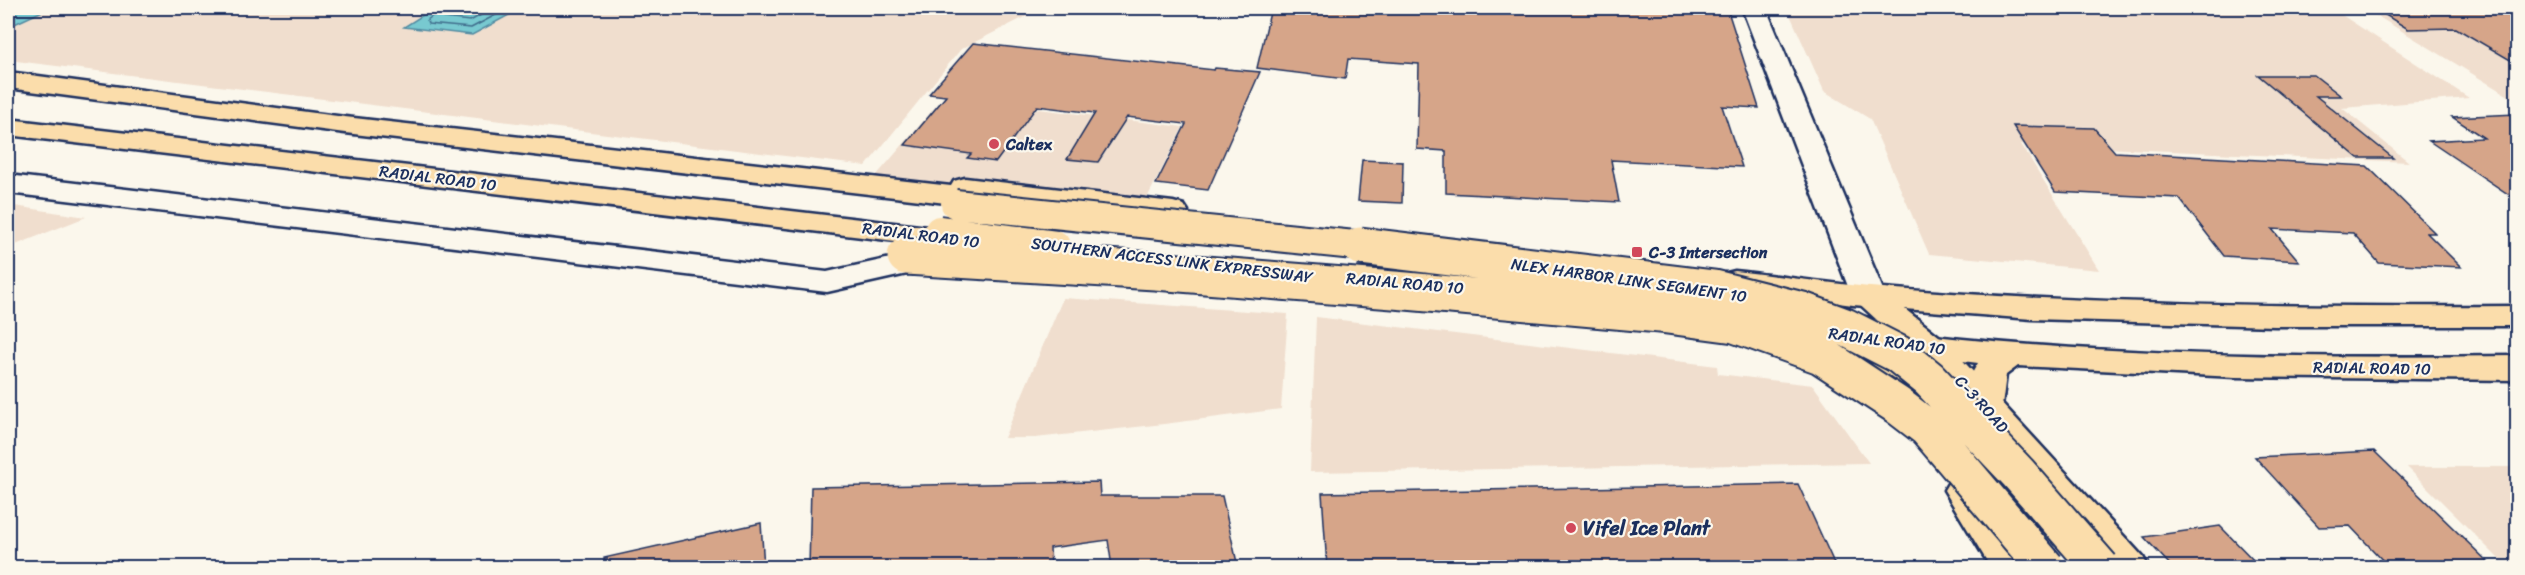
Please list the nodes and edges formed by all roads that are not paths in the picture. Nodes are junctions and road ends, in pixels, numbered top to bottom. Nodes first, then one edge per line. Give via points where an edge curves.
1 (1754, 8) edge
2 (8, 80) edge
3 (268, 114) junction
4 (8, 127) edge
5 (8, 145) edge
6 (8, 184) edge
7 (1028, 203) junction
8 (999, 244) junction
9 (1414, 251) junction
10 (1406, 291) junction
11 (1869, 297) junction
12 (2517, 316) edge
13 (1744, 318) junction
14 (1863, 338) junction
15 (1933, 349) junction
16 (2013, 355) junction
17 (2517, 368) edge
18 (1902, 394) junction
19 (1984, 406) junction
20 (2013, 567) edge
21 (2046, 567) edge
22 (2101, 567) edge
23 (2128, 567) edge

1 - 11 street
2 - 3 main road
3 - 7 main road
3 - 9 main road, bridge via 360,117 1173,211
4 - 8 main road, RADIAL ROAD 10
5 - 10 main road, bridge via 906,256
6 - 8 street via 827,282
7 - 8 main road
7 - 11 main road via 1265,225
8 - 13 main road, RADIAL ROAD 10 via 1696,310
9 - 10 main road, SOUTHERN ACCESS LINK EXPRESSWAY, bridge via 947,217
9 - 22 main road, NLEX HARBOR LINK SEGMENT 10, bridge via 1716,290 1776,303 1867,337 1920,370 1995,447
10 - 21 main road, NLEX HARBOR LINK SEGMENT 10, bridge via 1700,318 1735,324 1802,346 1871,386 1927,428
11 - 12 main road via 2218,315
11 - 14 main road
11 - 15 main road, C-3 ROAD
13 - 14 main road, RADIAL ROAD 10
13 - 18 main road via 1799,337 1851,362
14 - 15 main road, RADIAL ROAD 10
14 - 18 main road
15 - 16 main road, RADIAL ROAD 10
15 - 19 main road, C-3 ROAD
16 - 17 main road, RADIAL ROAD 10 via 2260,367
16 - 19 main road via 1989,373
18 - 20 main road
19 - 23 main road, C-3 ROAD

